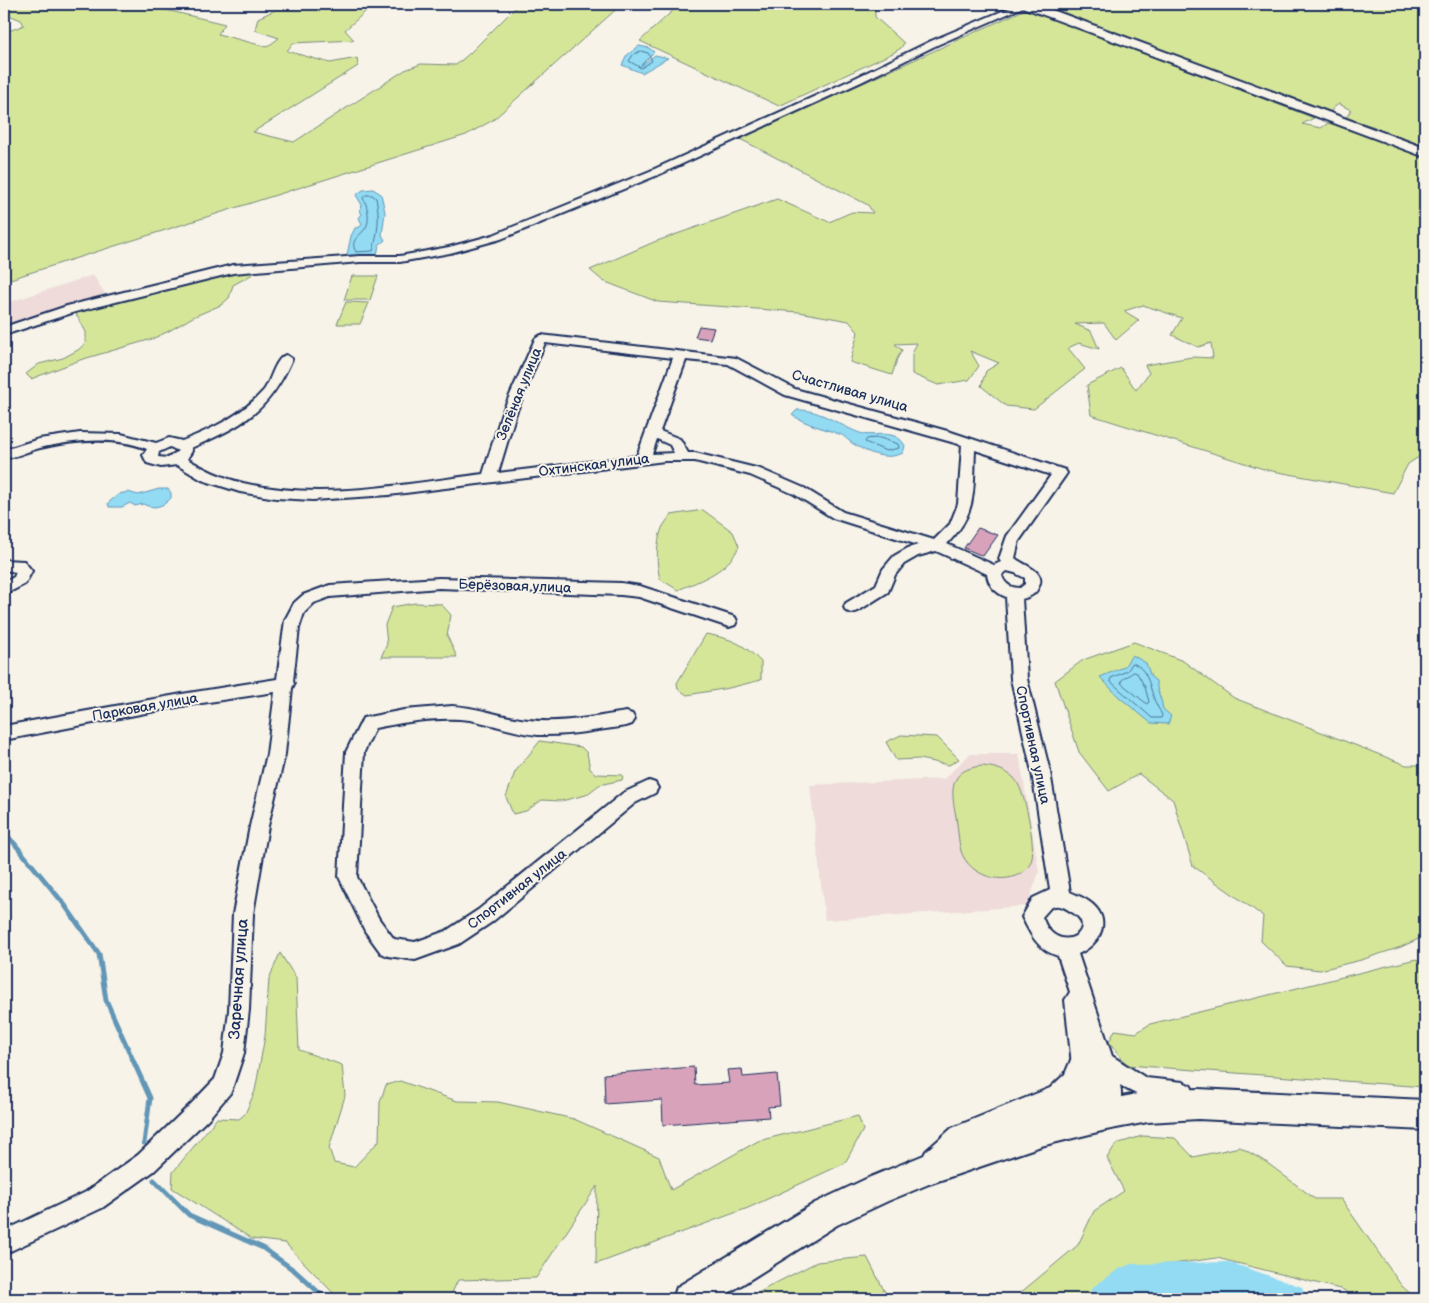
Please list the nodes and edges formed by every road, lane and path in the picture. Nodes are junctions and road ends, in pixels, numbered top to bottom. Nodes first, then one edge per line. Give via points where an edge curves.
1 (1026, 4) edge
2 (1425, 153) edge
3 (4, 331) edge
4 (541, 340) joint
5 (682, 355) junction
6 (286, 359) dead end
7 (652, 434) junction
8 (969, 442) junction
9 (183, 446) junction
10 (156, 448) junction
11 (4, 455) edge
12 (681, 455) junction
13 (177, 459) junction
14 (643, 459) junction
15 (489, 478) junction
16 (937, 546) junction
17 (4, 565) edge
18 (1015, 566) junction
19 (996, 572) junction
20 (4, 589) edge
21 (1014, 593) junction
22 (300, 604) joint
23 (852, 607) dead end
24 (729, 621) dead end
25 (286, 684) junction
26 (626, 720) dead end
27 (4, 733) edge
28 (649, 788) dead end
29 (1061, 896) junction
30 (1069, 957) junction
31 (1094, 1064) junction
32 (1229, 1105) junction
33 (1106, 1115) junction
34 (1425, 1115) edge
35 (929, 1169) junction
36 (4, 1243) edge
37 (689, 1299) edge

1 - 2 street
1 - 3 street via 934,43 661,170 497,238 400,259 233,269 71,309
4 - 5 street, Счастливая улица
4 - 15 street, Зелёная улица via 509,413
5 - 7 street
5 - 8 street, Счастливая улица via 730,361 790,392
6 - 9 street via 269,392 251,409 229,424
7 - 12 street via 677,443
7 - 14 street
8 - 16 street via 965,504 956,526
8 - 18 street, Счастливая улица via 1060,473 1012,540 1007,559
9 - 10 street via 169,442
9 - 13 street via 185,451
10 - 11 street via 123,438 88,437 43,444
10 - 13 street via 150,455 152,460 166,463
12 - 14 street, Охтинская улица
12 - 16 street, Охтинская улица via 755,472 799,491 838,515
13 - 15 street, Охтинская улица via 234,485 295,495 330,495
14 - 15 street, Охтинская улица
16 - 19 street, Охтинская улица
16 - 23 street via 913,552 899,560 888,572 883,588
17 - 20 street via 19,565 24,571 20,580
18 - 19 street via 1005,566
18 - 21 street via 1030,574 1033,581 1025,592
19 - 21 street via 994,581 999,587
21 - 29 street, Спортивная улица via 1019,679 1041,772
22 - 24 street, Берёзовая улица via 330,591 439,583 621,589 640,592
22 - 25 street, Заречная улица via 291,628
25 - 27 street, Парковая улица
25 - 36 street, Заречная улица via 276,754 243,914 234,1053 222,1085 146,1163 94,1200
26 - 28 street, Спортивная улица via 552,728 526,727 456,713 395,717 369,724 355,752 348,877 372,925 388,946 415,951 452,938 485,916 629,798
29 - 30 street via 1076,902 1088,913 1093,927 1089,940
29 - 30 street via 1047,898 1037,906 1032,917 1036,929 1047,942
30 - 31 street
31 - 32 street via 1143,1088 1198,1095
31 - 33 street via 1088,1098
31 - 35 street via 1061,1098 963,1139
32 - 33 street via 1148,1107
32 - 34 street
33 - 35 street via 1041,1131
35 - 37 street via 826,1214

